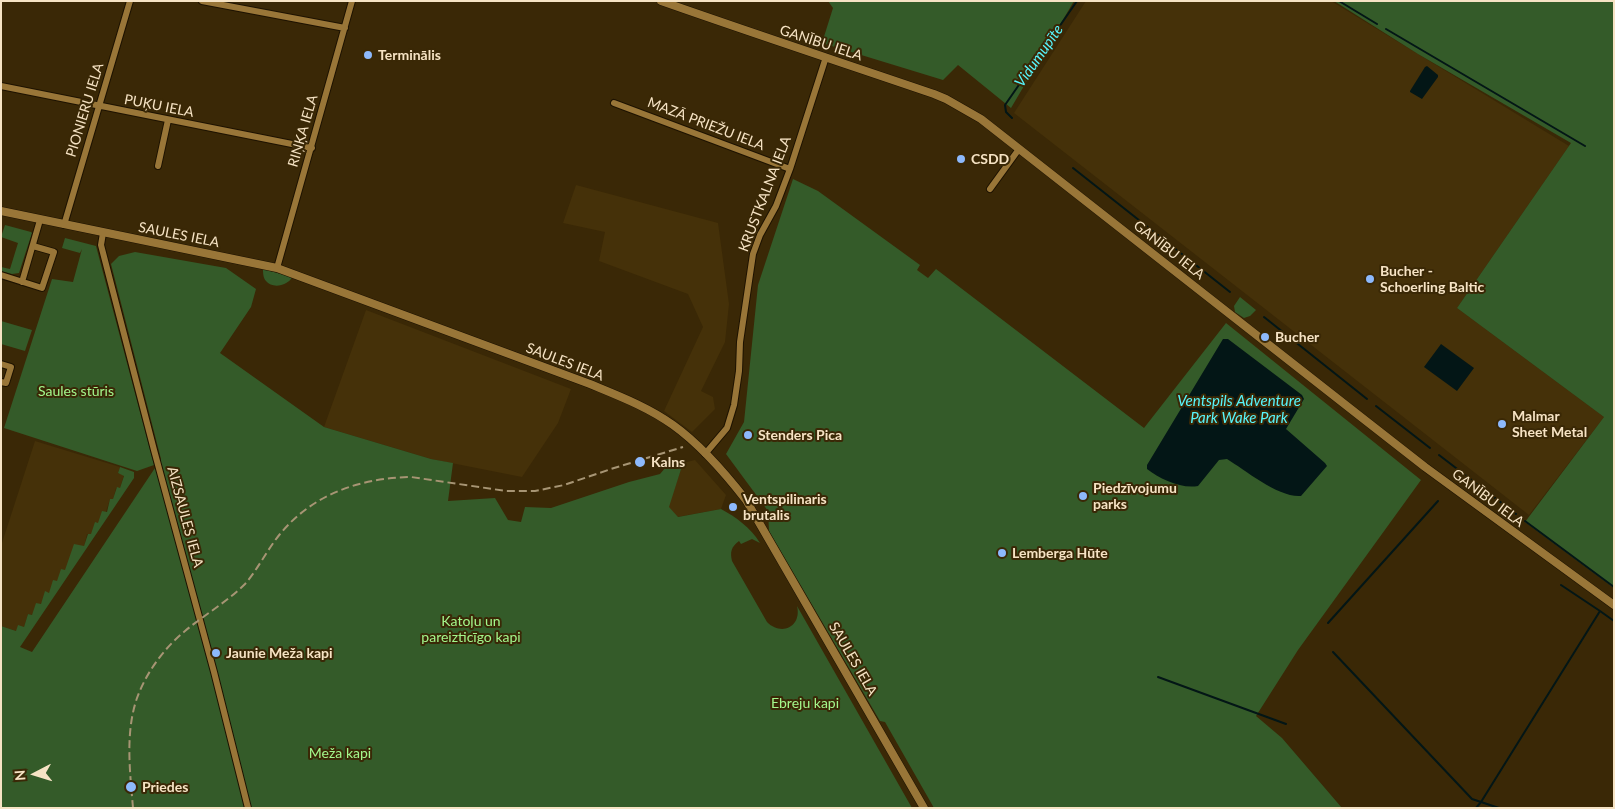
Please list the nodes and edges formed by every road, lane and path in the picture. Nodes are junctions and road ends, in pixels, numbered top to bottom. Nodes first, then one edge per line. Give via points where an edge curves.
1 (130, 1) edge
2 (202, 1) edge
3 (352, 1) edge
4 (661, 1) edge
5 (345, 28) junction
6 (826, 57) junction
7 (1, 86) edge
8 (614, 103) dead end
9 (100, 107) junction
10 (168, 120) junction
11 (312, 148) junction
12 (1019, 150) junction
13 (158, 166) dead end
14 (790, 169) junction
15 (990, 189) dead end
16 (1, 211) edge
17 (40, 220) junction
18 (64, 225) junction
19 (103, 233) junction
20 (33, 246) junction
21 (277, 268) junction
22 (1, 276) edge
23 (22, 282) junction
24 (1, 364) edge
25 (1, 382) edge
26 (705, 454) junction
27 (1614, 605) edge
28 (248, 808) edge
29 (924, 808) edge

1 - 9 street, PIONIERU IELA
2 - 5 street
3 - 5 street, RIŅĶA IELA
4 - 6 street, GANĪBU IELA
5 - 11 street, RIŅĶA IELA
6 - 12 street, GANĪBU IELA via 946,99 981,119
6 - 14 street, KRUSTKALNA IELA
7 - 9 street, PUĶU IELA
8 - 14 street, MAZĀ PRIEŽU IELA
9 - 10 street, PUĶU IELA
9 - 18 street, PIONIERU IELA
10 - 11 street, PUĶU IELA
10 - 13 street
11 - 21 street, RIŅĶA IELA
12 - 15 street
12 - 27 street, GANĪBU IELA via 1382,434
14 - 26 street, KRUSTKALNA IELA via 753,254 734,405 726,428
16 - 17 street, SAULES IELA
17 - 18 street, SAULES IELA
17 - 20 street
18 - 19 street, SAULES IELA
19 - 21 street, SAULES IELA
19 - 28 street, AIZSAULES IELA via 101,245
20 - 23 street
20 - 23 street via 54,252 42,288
21 - 26 street, SAULES IELA via 630,400 673,425
22 - 23 street
24 - 25 street via 12,367 6,383
26 - 29 street, SAULES IELA via 746,500

